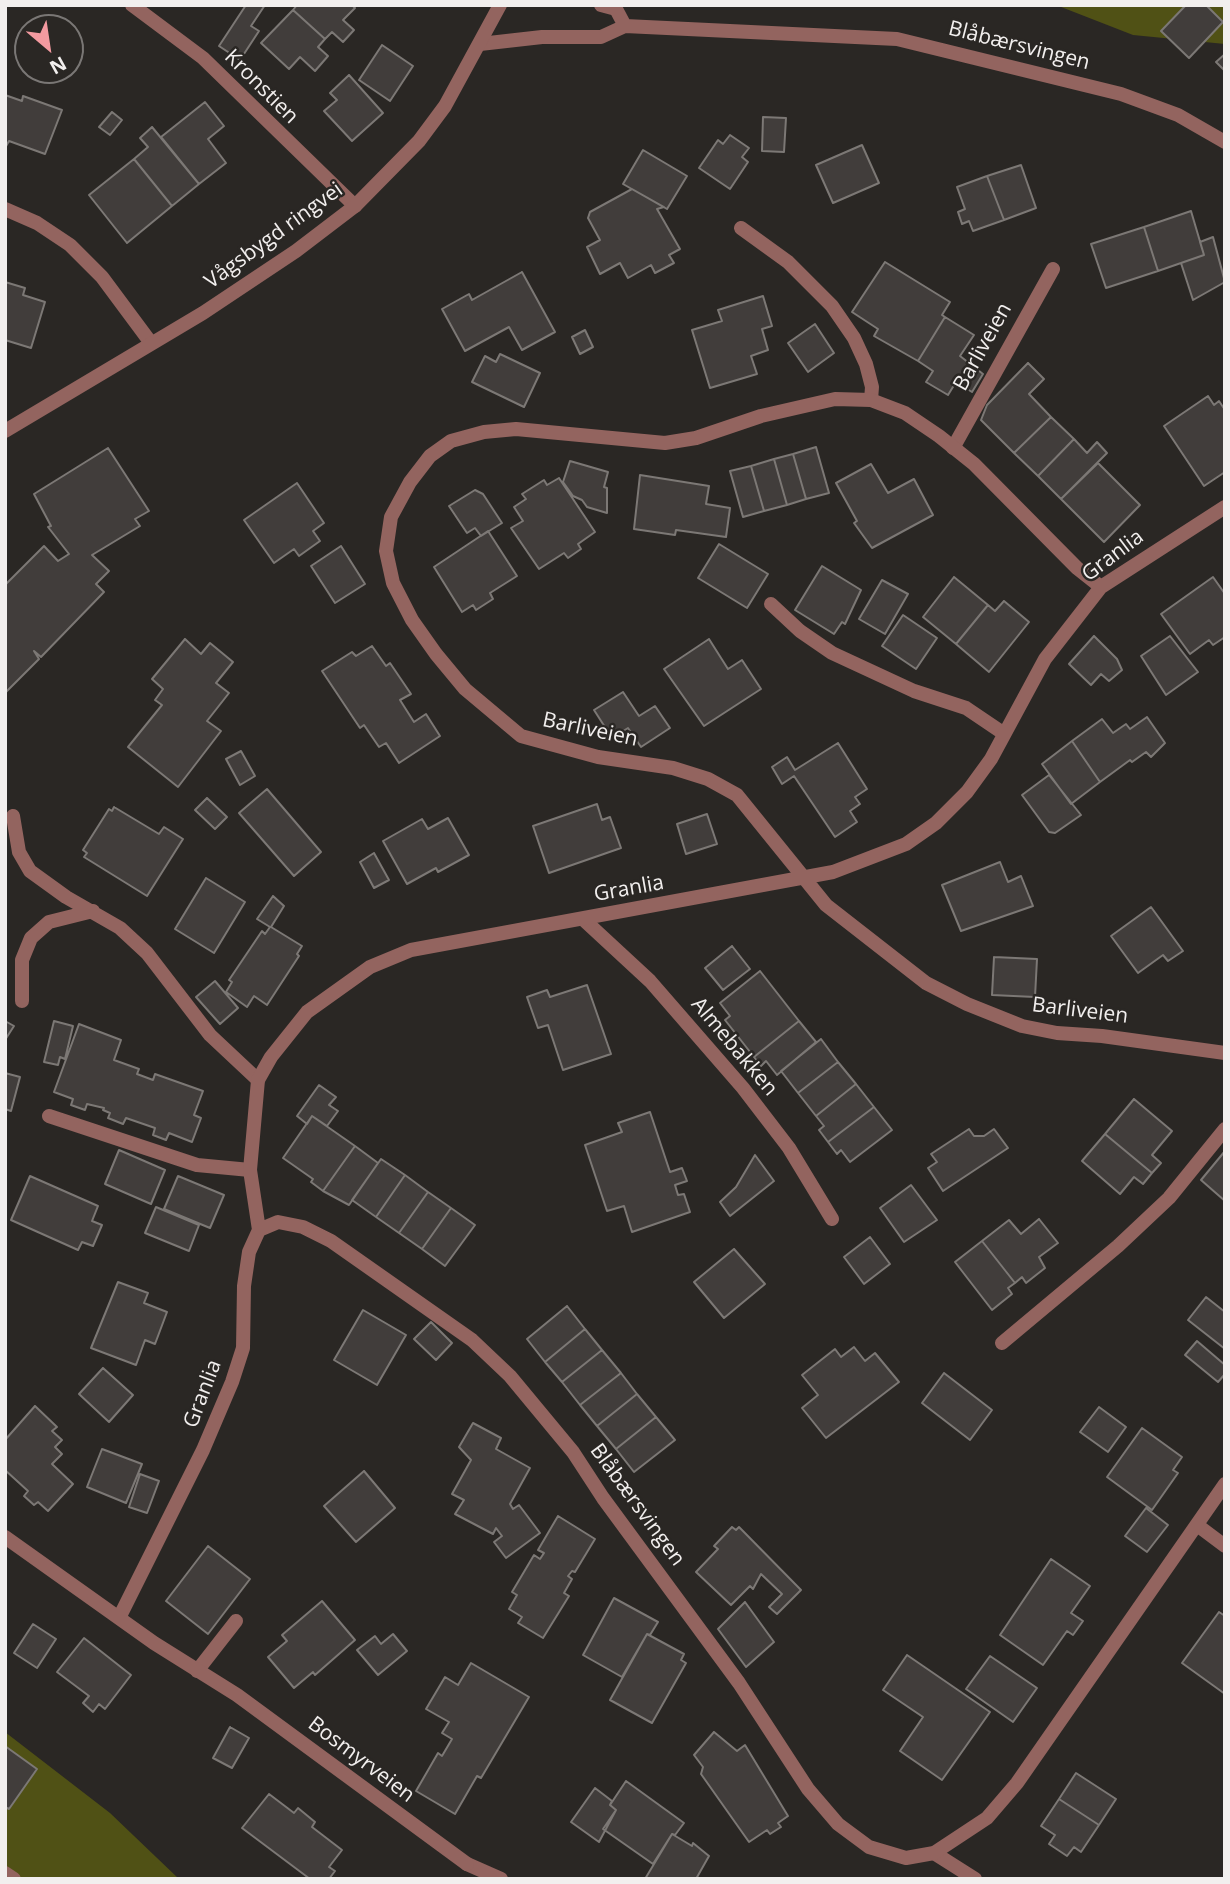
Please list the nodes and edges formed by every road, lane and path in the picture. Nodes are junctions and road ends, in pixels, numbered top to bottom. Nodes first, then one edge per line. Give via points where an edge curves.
1 (132, 5) edge
2 (500, 5) edge
3 (601, 5) edge
4 (625, 26) junction
5 (480, 44) junction
6 (1225, 142) edge
7 (355, 206) junction
8 (5, 209) edge
9 (741, 228) dead end
10 (1053, 269) dead end
11 (151, 343) junction
12 (871, 400) junction
13 (5, 431) edge
14 (953, 448) junction
15 (1225, 507) edge
16 (1101, 587) junction
17 (771, 604) dead end
18 (1003, 733) junction
19 (13, 816) dead end
20 (805, 877) junction
21 (93, 911) junction
22 (583, 919) junction
23 (22, 1002) dead end
24 (1225, 1053) edge
25 (258, 1080) junction
26 (49, 1116) dead end
27 (1225, 1129) edge
28 (250, 1170) junction
29 (832, 1219) dead end
30 (259, 1230) junction
31 (1002, 1343) dead end
32 (1225, 1483) edge
33 (1197, 1525) junction
34 (5, 1537) edge
35 (1225, 1546) edge
36 (120, 1616) junction
37 (236, 1621) dead end
38 (197, 1671) junction
39 (934, 1853) junction
40 (5, 1873) edge
41 (14, 1879) edge
42 (501, 1879) edge
43 (975, 1879) edge

1 - 7 street, Kronstien via 203,58
2 - 5 street, Vågsbygd ringvei
3 - 4 street via 616,9
4 - 5 street, Blåbærsvingen via 601,37
4 - 6 street, Blåbærsvingen via 897,39 1121,94 1178,115
5 - 7 street, Vågsbygd ringvei via 419,141
7 - 11 street, Vågsbygd ringvei via 296,251
8 - 11 street via 70,245 102,278
9 - 12 street via 788,262 831,306 866,365
10 - 14 street, Barliveien
11 - 13 street, Vågsbygd ringvei
12 - 14 street, Barliveien via 905,413
12 - 20 street, Barliveien via 835,400 665,443 516,429 452,441 430,456 410,482 391,517 386,551 393,583 436,654 465,689 521,736 708,779 737,795
14 - 16 street, Barliveien
15 - 16 street, Granlia
16 - 18 street, Granlia via 1045,659
17 - 18 street via 832,653 914,691 966,708
18 - 20 street, Granlia via 967,792 936,823 906,844 871,859
19 - 21 street via 19,852 30,872
20 - 22 street, Granlia
20 - 24 street, Barliveien via 826,905 890,957 967,1004 1022,1026 1057,1033
21 - 23 street via 49,922 31,938 22,960
21 - 25 street via 147,953 191,1014
22 - 25 street, Granlia via 434,944 370,967 307,1012
22 - 29 street, Almebakken via 650,981 743,1088 789,1148
25 - 28 street, Granlia
26 - 28 street via 197,1165
27 - 31 street via 1158,1208
28 - 30 street, Granlia
30 - 36 street, Granlia via 249,1252 243,1348 232,1382
30 - 39 street, Blåbærsvingen via 278,1222 303,1227 331,1241 472,1340 510,1376 573,1452 808,1789 838,1824 869,1847 906,1858
32 - 33 street, Blåbærsvingen
33 - 35 street
33 - 39 street, Blåbærsvingen via 1017,1783 987,1818
34 - 36 street, Bosmyrveien
36 - 38 street, Bosmyrveien
37 - 38 street
38 - 42 street, Bosmyrveien via 246,1701 467,1864
39 - 43 street
40 - 41 street

